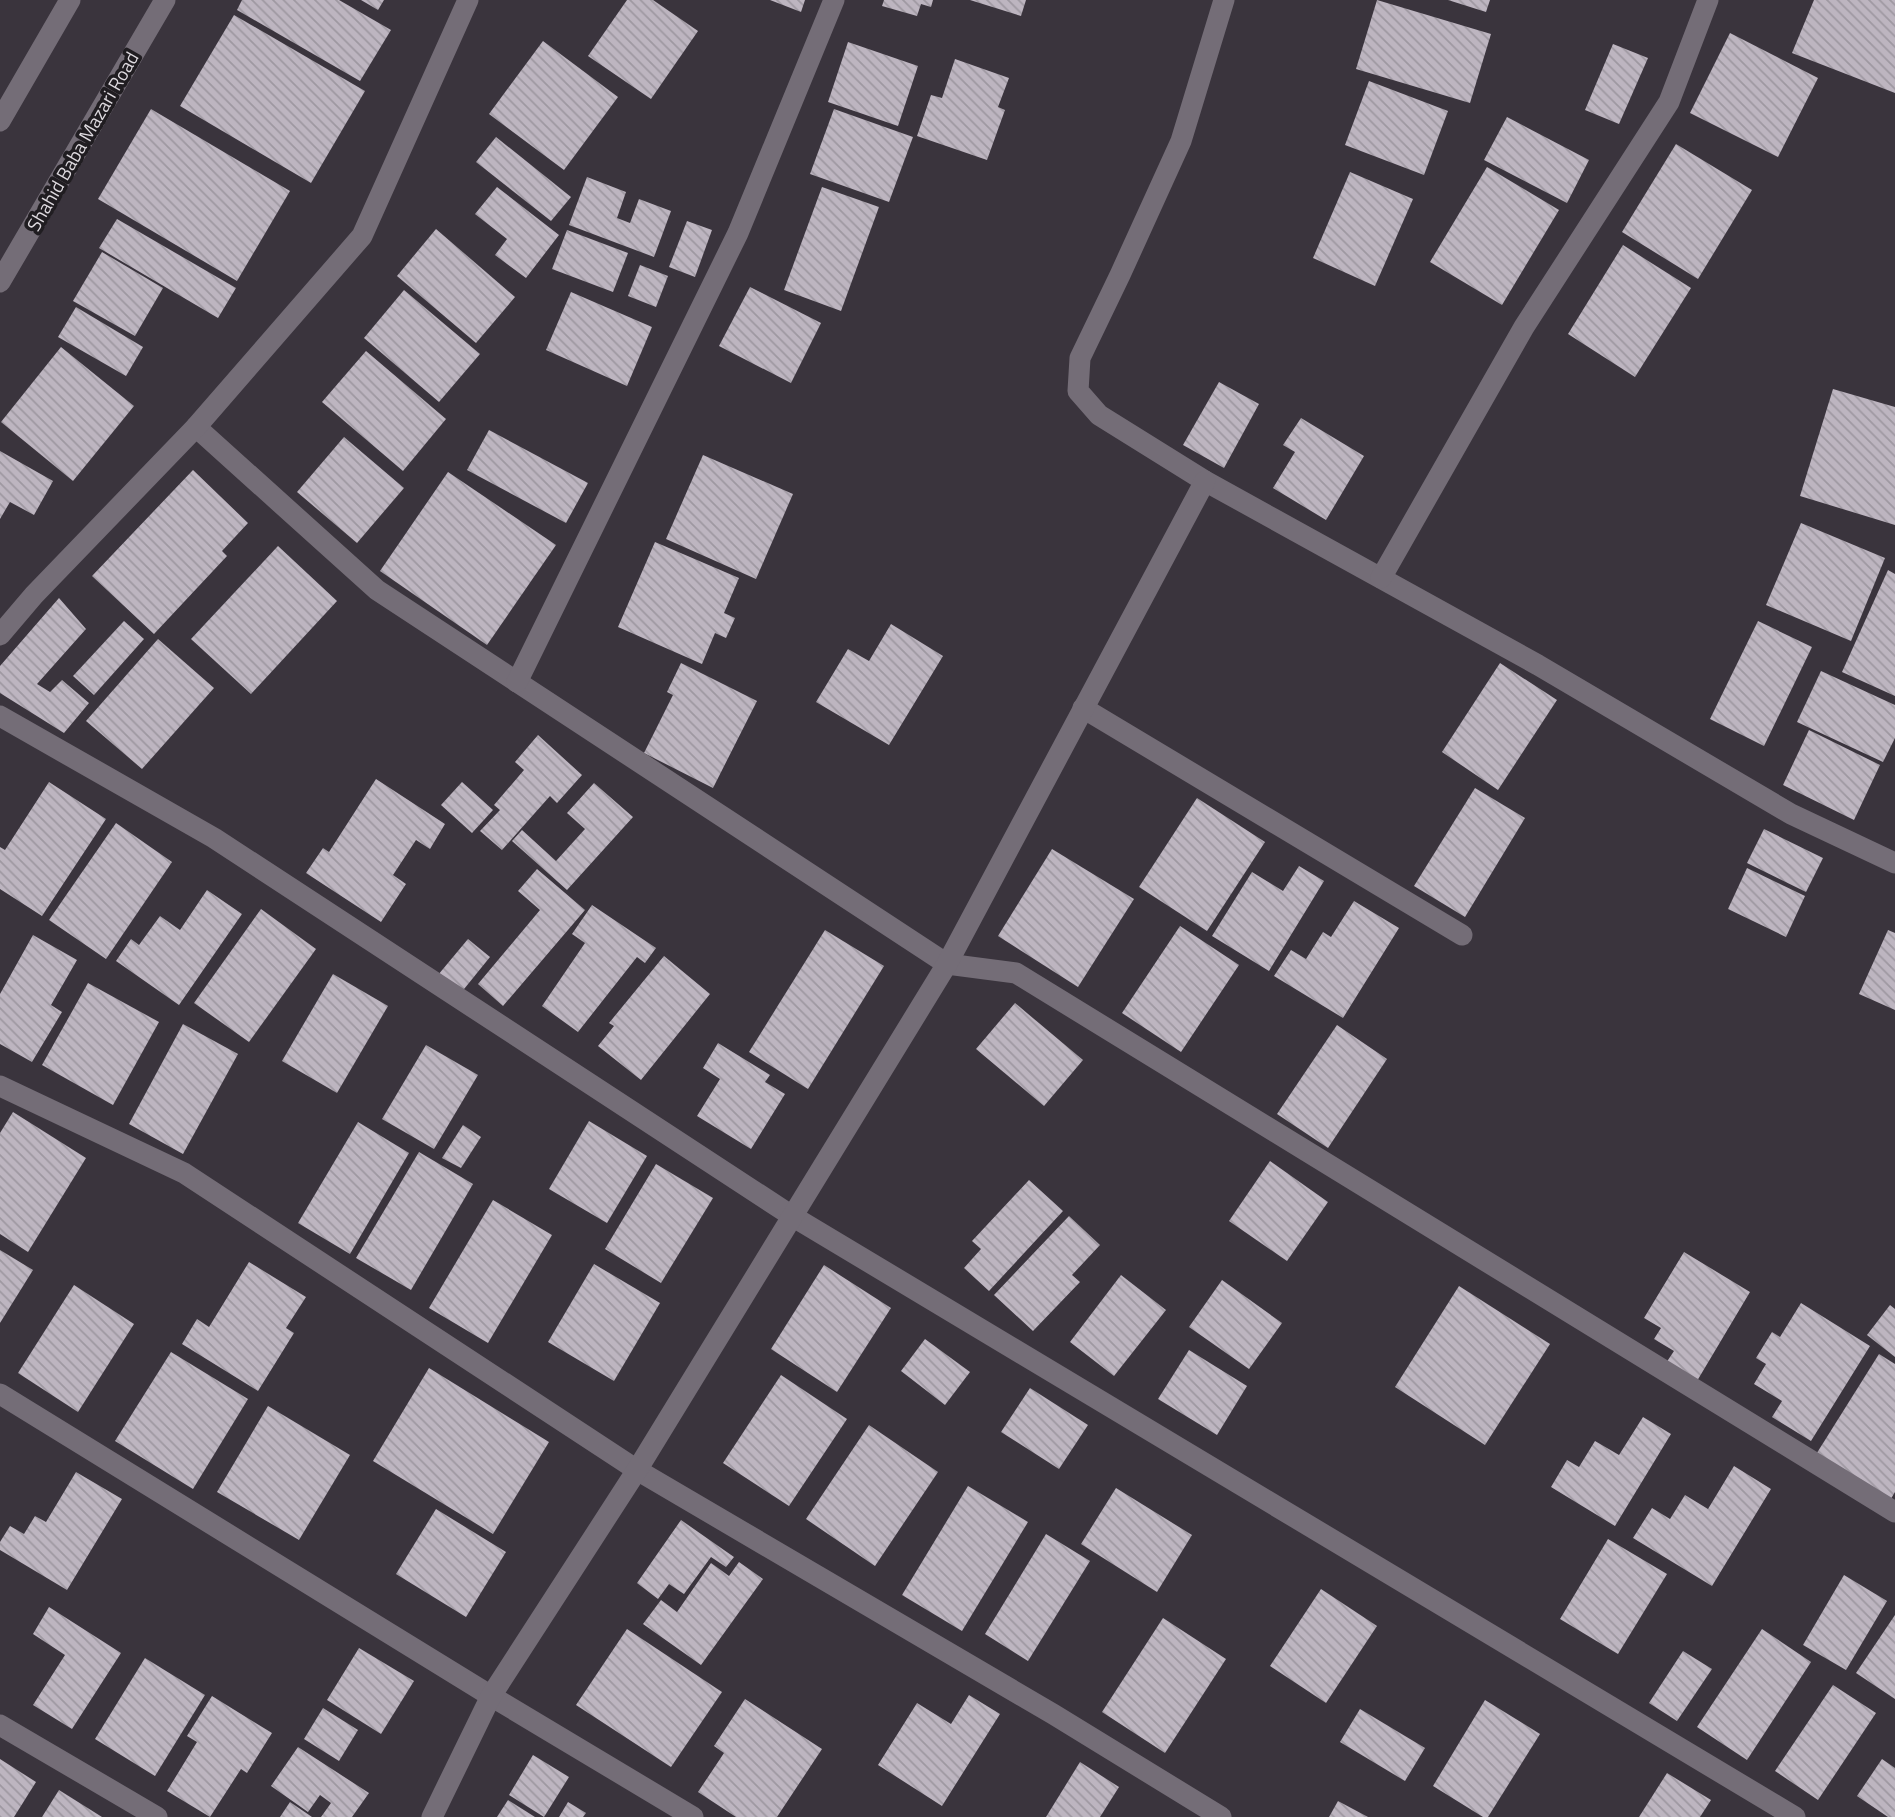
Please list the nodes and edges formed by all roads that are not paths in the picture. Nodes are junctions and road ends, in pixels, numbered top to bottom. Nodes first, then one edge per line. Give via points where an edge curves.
1 (70, 0) edge
2 (165, 0) edge
3 (468, 0) edge
4 (834, 0) edge
5 (1224, 0) edge
6 (1708, 0) edge
7 (0, 121) edge
8 (0, 282) edge
9 (196, 428) junction
10 (1205, 481) junction
11 (1381, 578) junction
12 (0, 635) edge
13 (516, 682) junction
14 (1083, 708) junction
15 (0, 716) edge
16 (1895, 863) edge
17 (1462, 935) dead end
18 (947, 964) junction
19 (0, 1086) edge
20 (792, 1216) junction
21 (0, 1394) edge
22 (637, 1470) junction
23 (1895, 1513) edge
24 (491, 1696) junction
25 (0, 1725) edge
26 (157, 1817) edge
27 (432, 1817) edge
28 (693, 1817) edge
29 (1222, 1817) edge
30 (1795, 1817) edge

1 - 7 street
2 - 8 street, Shahid Baba Mazari Road
3 - 9 street via 362,236
4 - 13 street via 738,233
5 - 10 street via 1181,141 1080,358 1079,369 1079,391 1099,415
6 - 11 street via 1669,102 1524,327
9 - 12 street
9 - 13 street via 377,590
10 - 11 street
10 - 14 street
11 - 16 street via 1791,814
13 - 18 street
14 - 17 street
14 - 18 street
15 - 20 street via 214,838
18 - 20 street
18 - 23 street via 1016,974
19 - 22 street via 184,1173
20 - 22 street
20 - 30 street
21 - 24 street
22 - 24 street
22 - 29 street
24 - 27 street
24 - 28 street
25 - 26 street

